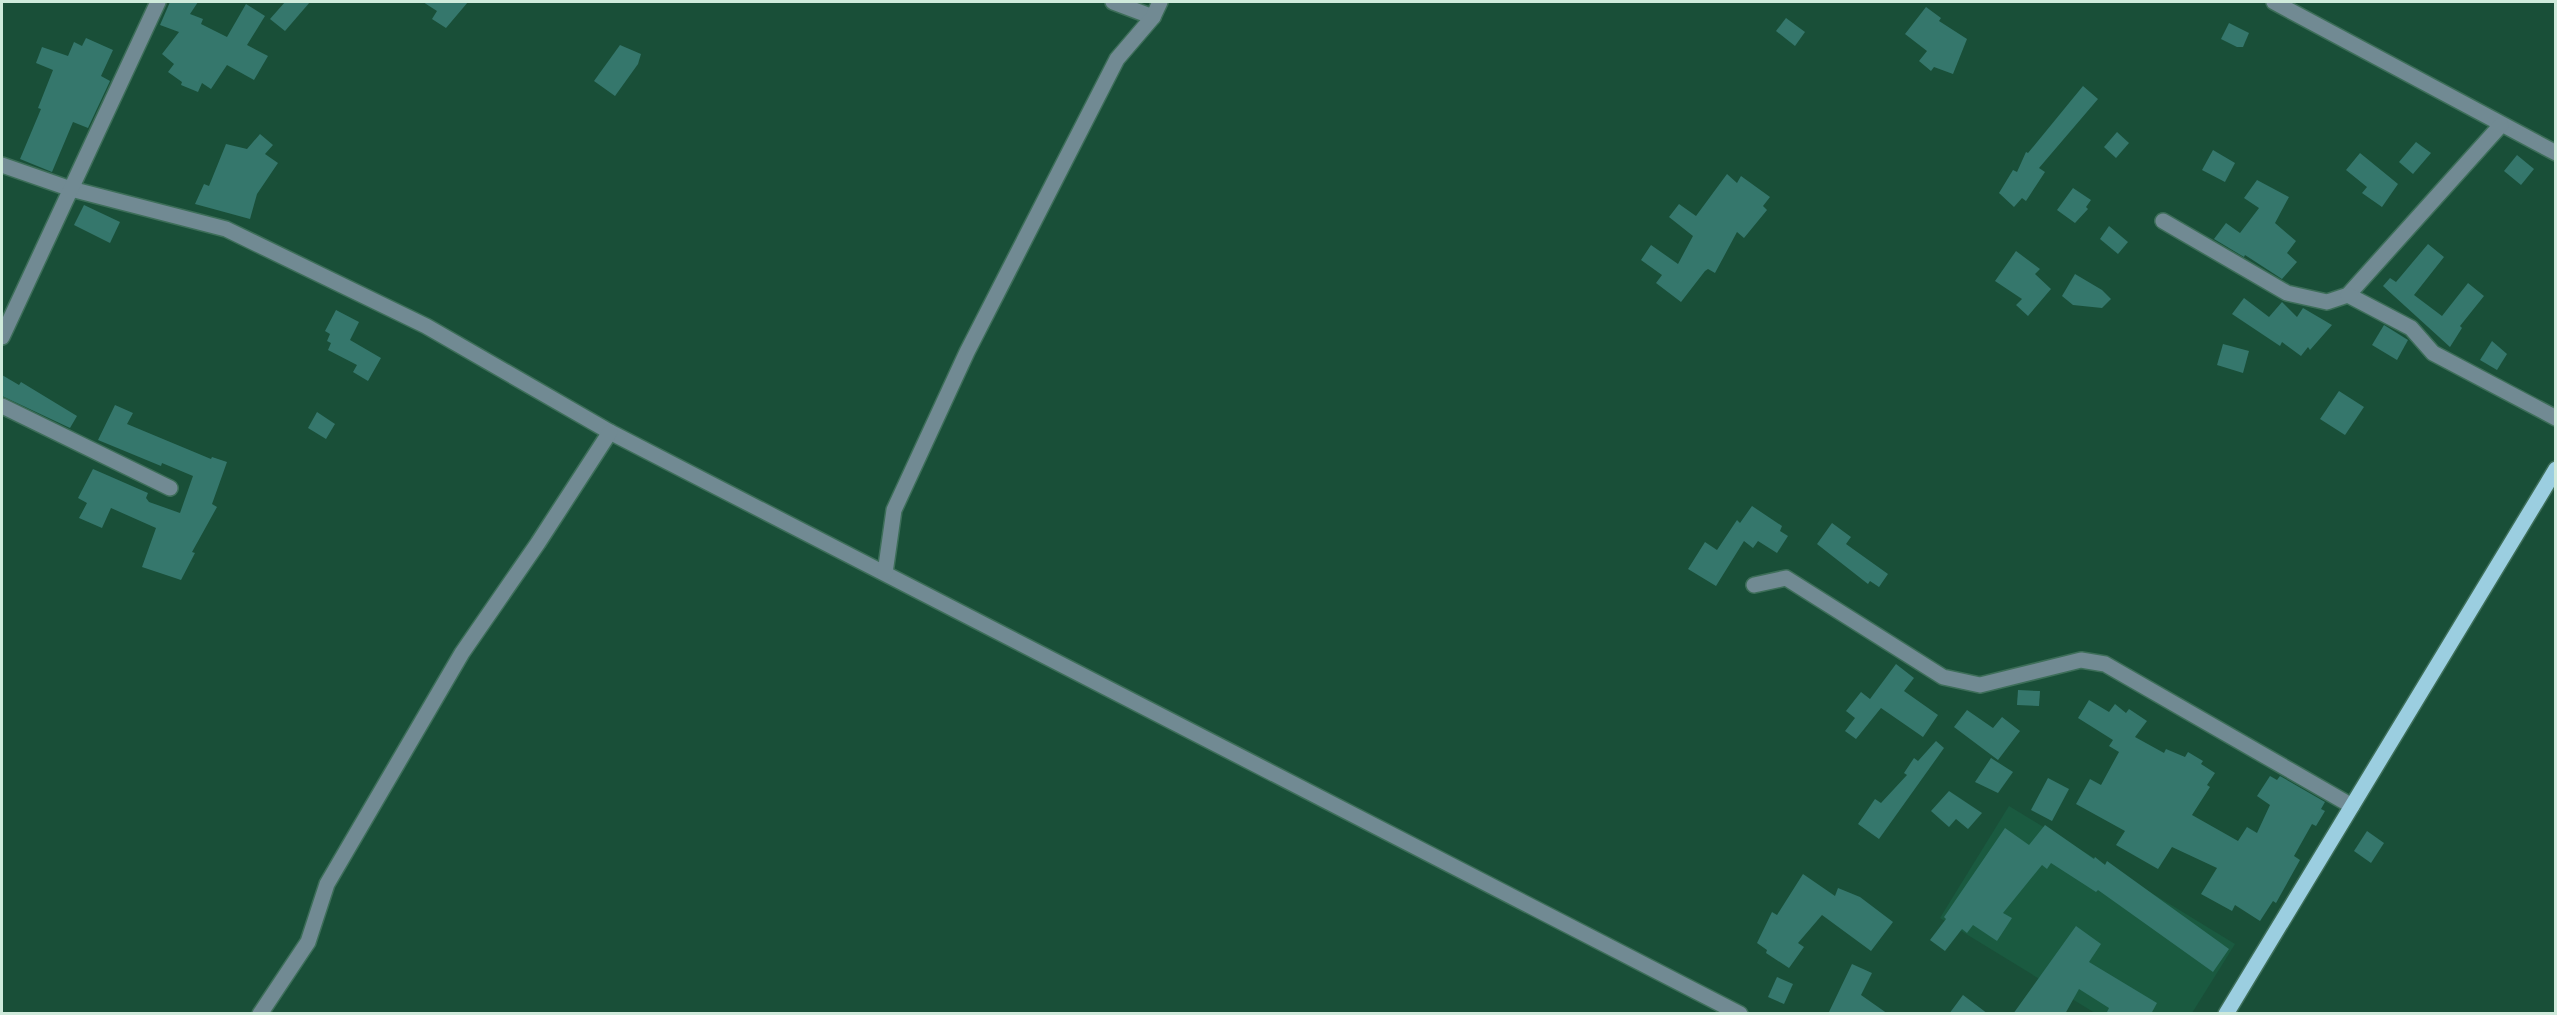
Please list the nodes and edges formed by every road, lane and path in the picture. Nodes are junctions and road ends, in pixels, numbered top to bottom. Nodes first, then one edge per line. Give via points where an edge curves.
1 (158, 2) edge
2 (1113, 2) edge
3 (1160, 2) edge
4 (2274, 2) edge
5 (1153, 17) junction
6 (2501, 125) junction
7 (2556, 153) edge
8 (2, 165) edge
9 (71, 189) junction
10 (2163, 221) dead end
11 (2348, 295) junction
12 (2, 337) edge
13 (2, 406) edge
14 (2556, 418) edge
15 (610, 432) junction
16 (2556, 469) edge
17 (171, 488) dead end
18 (885, 573) junction
19 (1755, 585) dead end
20 (2352, 806) junction
21 (260, 1014) edge
22 (1740, 1014) edge
23 (2226, 1014) edge

1 - 9 street
2 - 5 street
3 - 5 street
4 - 6 street
5 - 18 street via 1117,59 967,352 894,510
6 - 7 street
6 - 11 street
8 - 9 street
9 - 12 street
9 - 15 street via 226,229 426,326
10 - 11 street via 2287,293 2327,302
11 - 14 street via 2411,328 2433,352
13 - 17 street
15 - 18 street
15 - 21 street via 462,653 327,884 308,942
16 - 20 main road
18 - 22 street
19 - 20 street via 1786,578 1943,677 1980,685 2081,660 2105,664
20 - 23 main road

